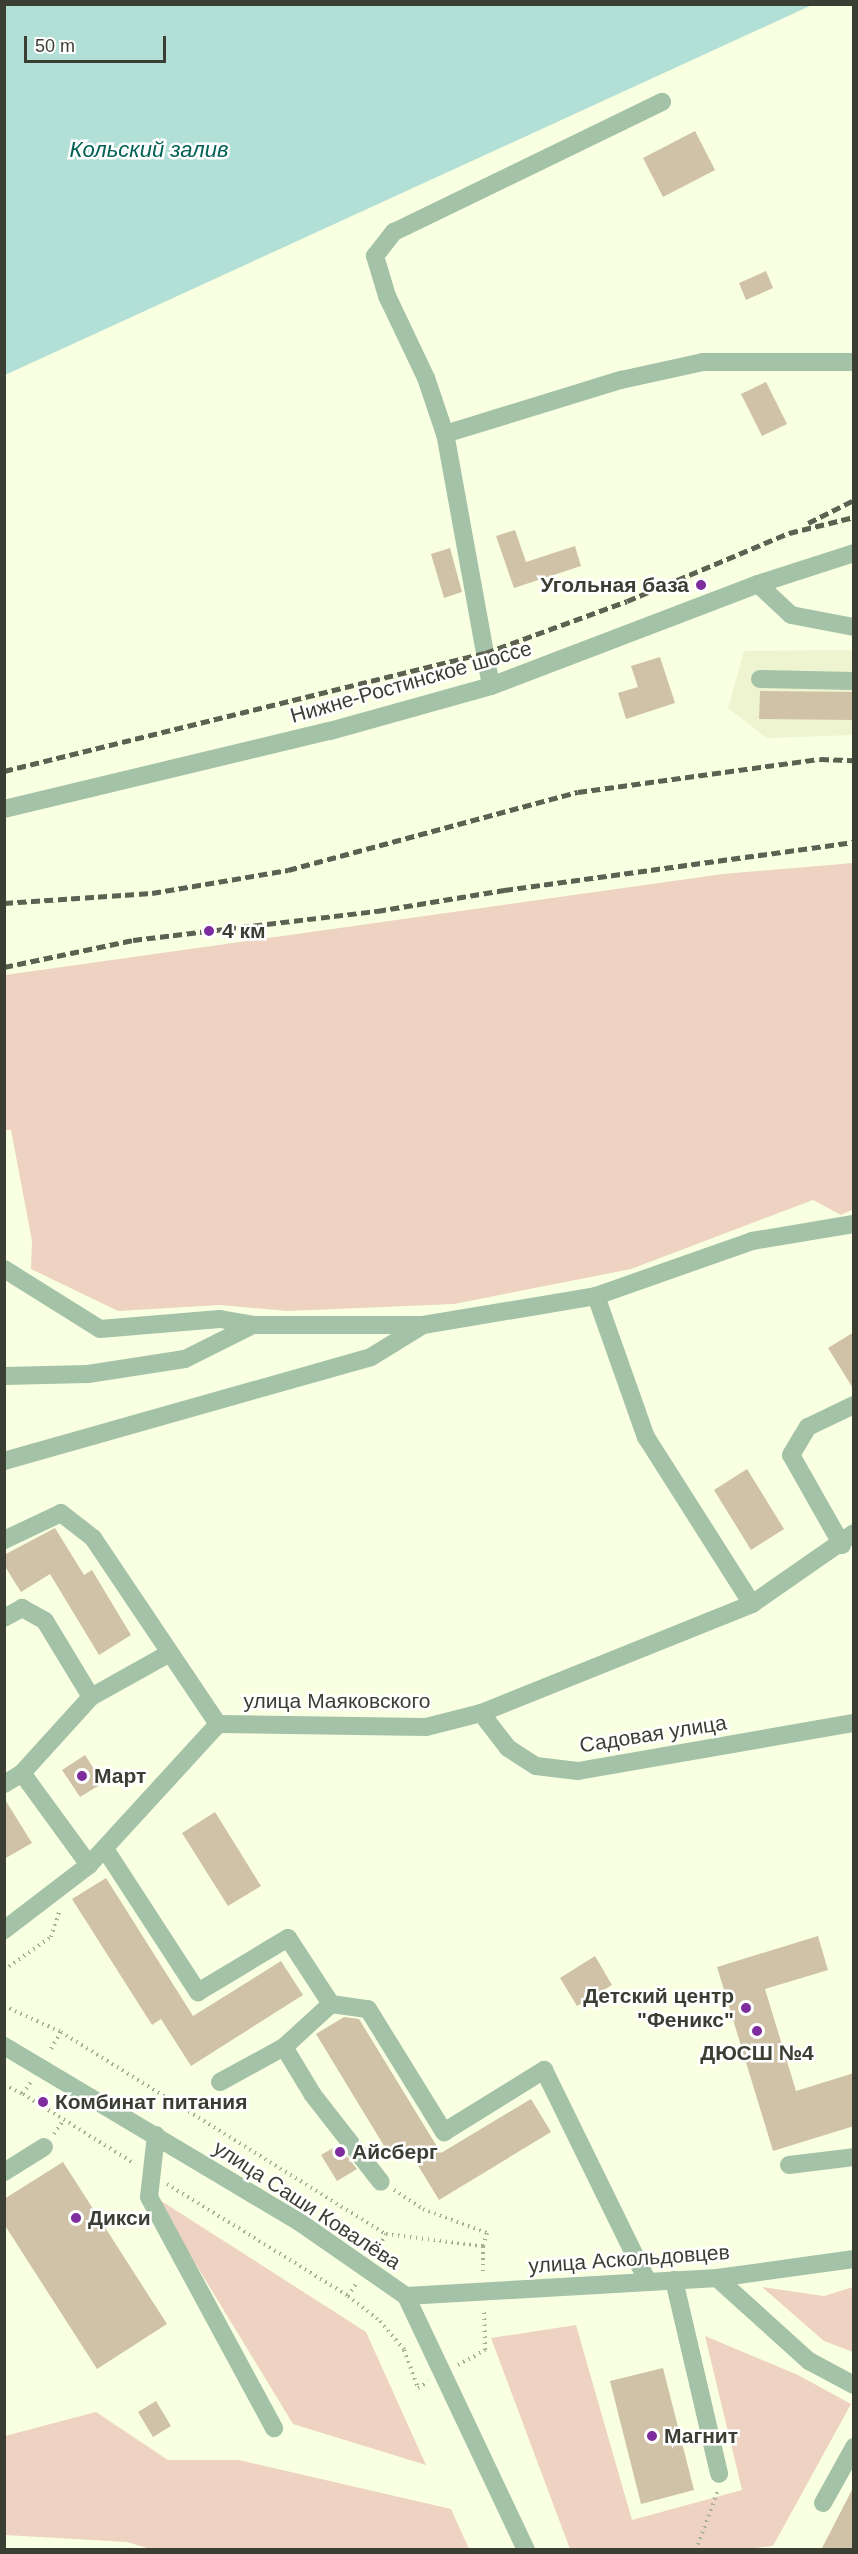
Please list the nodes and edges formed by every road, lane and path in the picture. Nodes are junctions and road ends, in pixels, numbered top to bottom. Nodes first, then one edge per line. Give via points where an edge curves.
1 (662, 102) dead end
2 (854, 362) edge
3 (445, 434) junction
4 (854, 553) edge
5 (758, 584) junction
6 (854, 627) edge
7 (760, 679) dead end
8 (854, 681) edge
9 (491, 686) junction
10 (4, 809) edge
11 (854, 1224) edge
12 (4, 1269) edge
13 (596, 1296) junction
14 (254, 1325) junction
15 (423, 1325) junction
16 (4, 1376) edge
17 (854, 1405) edge
18 (4, 1461) edge
19 (848, 1539) edge
20 (4, 1540) edge
21 (752, 1604) junction
22 (4, 1618) edge
23 (168, 1654) junction
24 (91, 1697) junction
25 (481, 1713) junction
26 (854, 1723) edge
27 (218, 1724) junction
28 (22, 1773) junction
29 (4, 1784) edge
30 (105, 1848) junction
31 (89, 1865) junction
32 (62, 1902) dead end
33 (4, 1930) edge
34 (4, 1970) edge
35 (332, 2004) junction
36 (4, 2046) edge
37 (284, 2047) junction
38 (220, 2082) dead end
39 (156, 2135) junction
40 (44, 2147) dead end
41 (854, 2157) edge
42 (789, 2165) dead end
43 (4, 2172) edge
44 (381, 2182) joint
45 (483, 2246) dead end
46 (854, 2259) edge
47 (717, 2278) junction
48 (675, 2280) junction
49 (648, 2282) junction
50 (406, 2296) junction
51 (854, 2385) edge
52 (274, 2428) dead end
53 (854, 2447) edge
54 (719, 2474) joint
55 (823, 2503) dead end
56 (526, 2550) edge
57 (696, 2550) edge

1 - 3 street via 386,237 375,256 387,296 426,378
2 - 3 street via 703,362 621,380
3 - 9 street
4 - 5 street, Нижне-Ростинское шоссе
5 - 6 street via 791,615
5 - 9 street, Нижне-Ростинское шоссе
7 - 8 street
9 - 10 street, Нижне-Ростинское шоссе via 330,731
11 - 13 street via 752,1241
12 - 14 street via 100,1329 219,1319
13 - 15 street
13 - 21 street via 646,1437
14 - 15 street
14 - 16 street via 185,1359 88,1374
15 - 18 street via 372,1357
17 - 19 street via 808,1427 790,1455
19 - 21 street, улица Маяковского
20 - 23 street via 61,1513 93,1538
21 - 25 street, улица Маяковского
22 - 24 street via 22,1608 45,1621
23 - 24 street
23 - 27 street
24 - 28 street
25 - 26 street, Садовая улица via 508,1748 536,1766 578,1771
25 - 27 street, улица Маяковского via 426,1727
27 - 30 street, улица Маяковского
28 - 29 street
28 - 31 street
30 - 31 street, улица Маяковского
30 - 35 street via 198,1992 288,1938
31 - 33 street, улица Маяковского
32 - 34 path via 51,1937
35 - 37 street
35 - 49 street via 368,2009 444,2132 544,2070
36 - 39 street, улица Саши Ковалёва
37 - 38 street
37 - 44 street via 313,2095
39 - 50 street, улица Саши Ковалёва via 298,2221
39 - 52 street via 149,2198
40 - 43 street
41 - 42 street
44 - 45 path via 423,2209 487,2233
46 - 47 street, улица Аскольдовцев
47 - 48 street, улица Аскольдовцев
47 - 51 street via 809,2361
48 - 49 street, улица Аскольдовцев
48 - 54 street
49 - 50 street, улица Аскольдовцев
50 - 56 street, улица Саши Ковалёва
53 - 55 street
54 - 57 path via 720,2484

